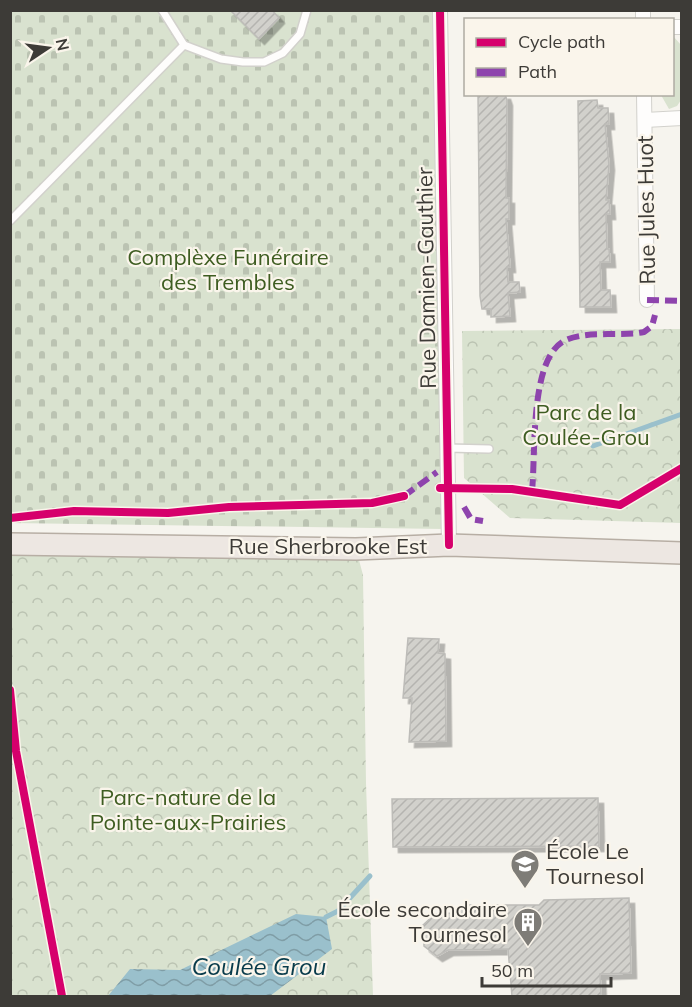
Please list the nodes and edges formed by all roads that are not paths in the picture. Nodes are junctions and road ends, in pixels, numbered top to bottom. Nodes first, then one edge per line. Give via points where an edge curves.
1 (162, 10) edge
2 (308, 10) edge
3 (440, 10) edge
4 (184, 45) junction
5 (644, 96) edge
6 (681, 118) edge
7 (645, 120) junction
8 (10, 221) edge
9 (646, 300) dead end
10 (447, 448) junction
11 (489, 449) dead end
12 (10, 544) edge
13 (449, 545) junction
14 (681, 552) edge

1 - 4 lane
2 - 4 lane via 300,34 283,53 264,62 220,59
3 - 10 street, Rue Damien-Gauthier
4 - 8 lane
5 - 7 street, Rue Jules Huot
6 - 7 street, Rue Jules Huot
7 - 9 street, Rue Jules Huot
10 - 11 lane
10 - 13 street, Rue Damien-Gauthier
12 - 13 main road, Rue Sherbrooke Est via 356,549
13 - 14 main road, Rue Sherbrooke Est

